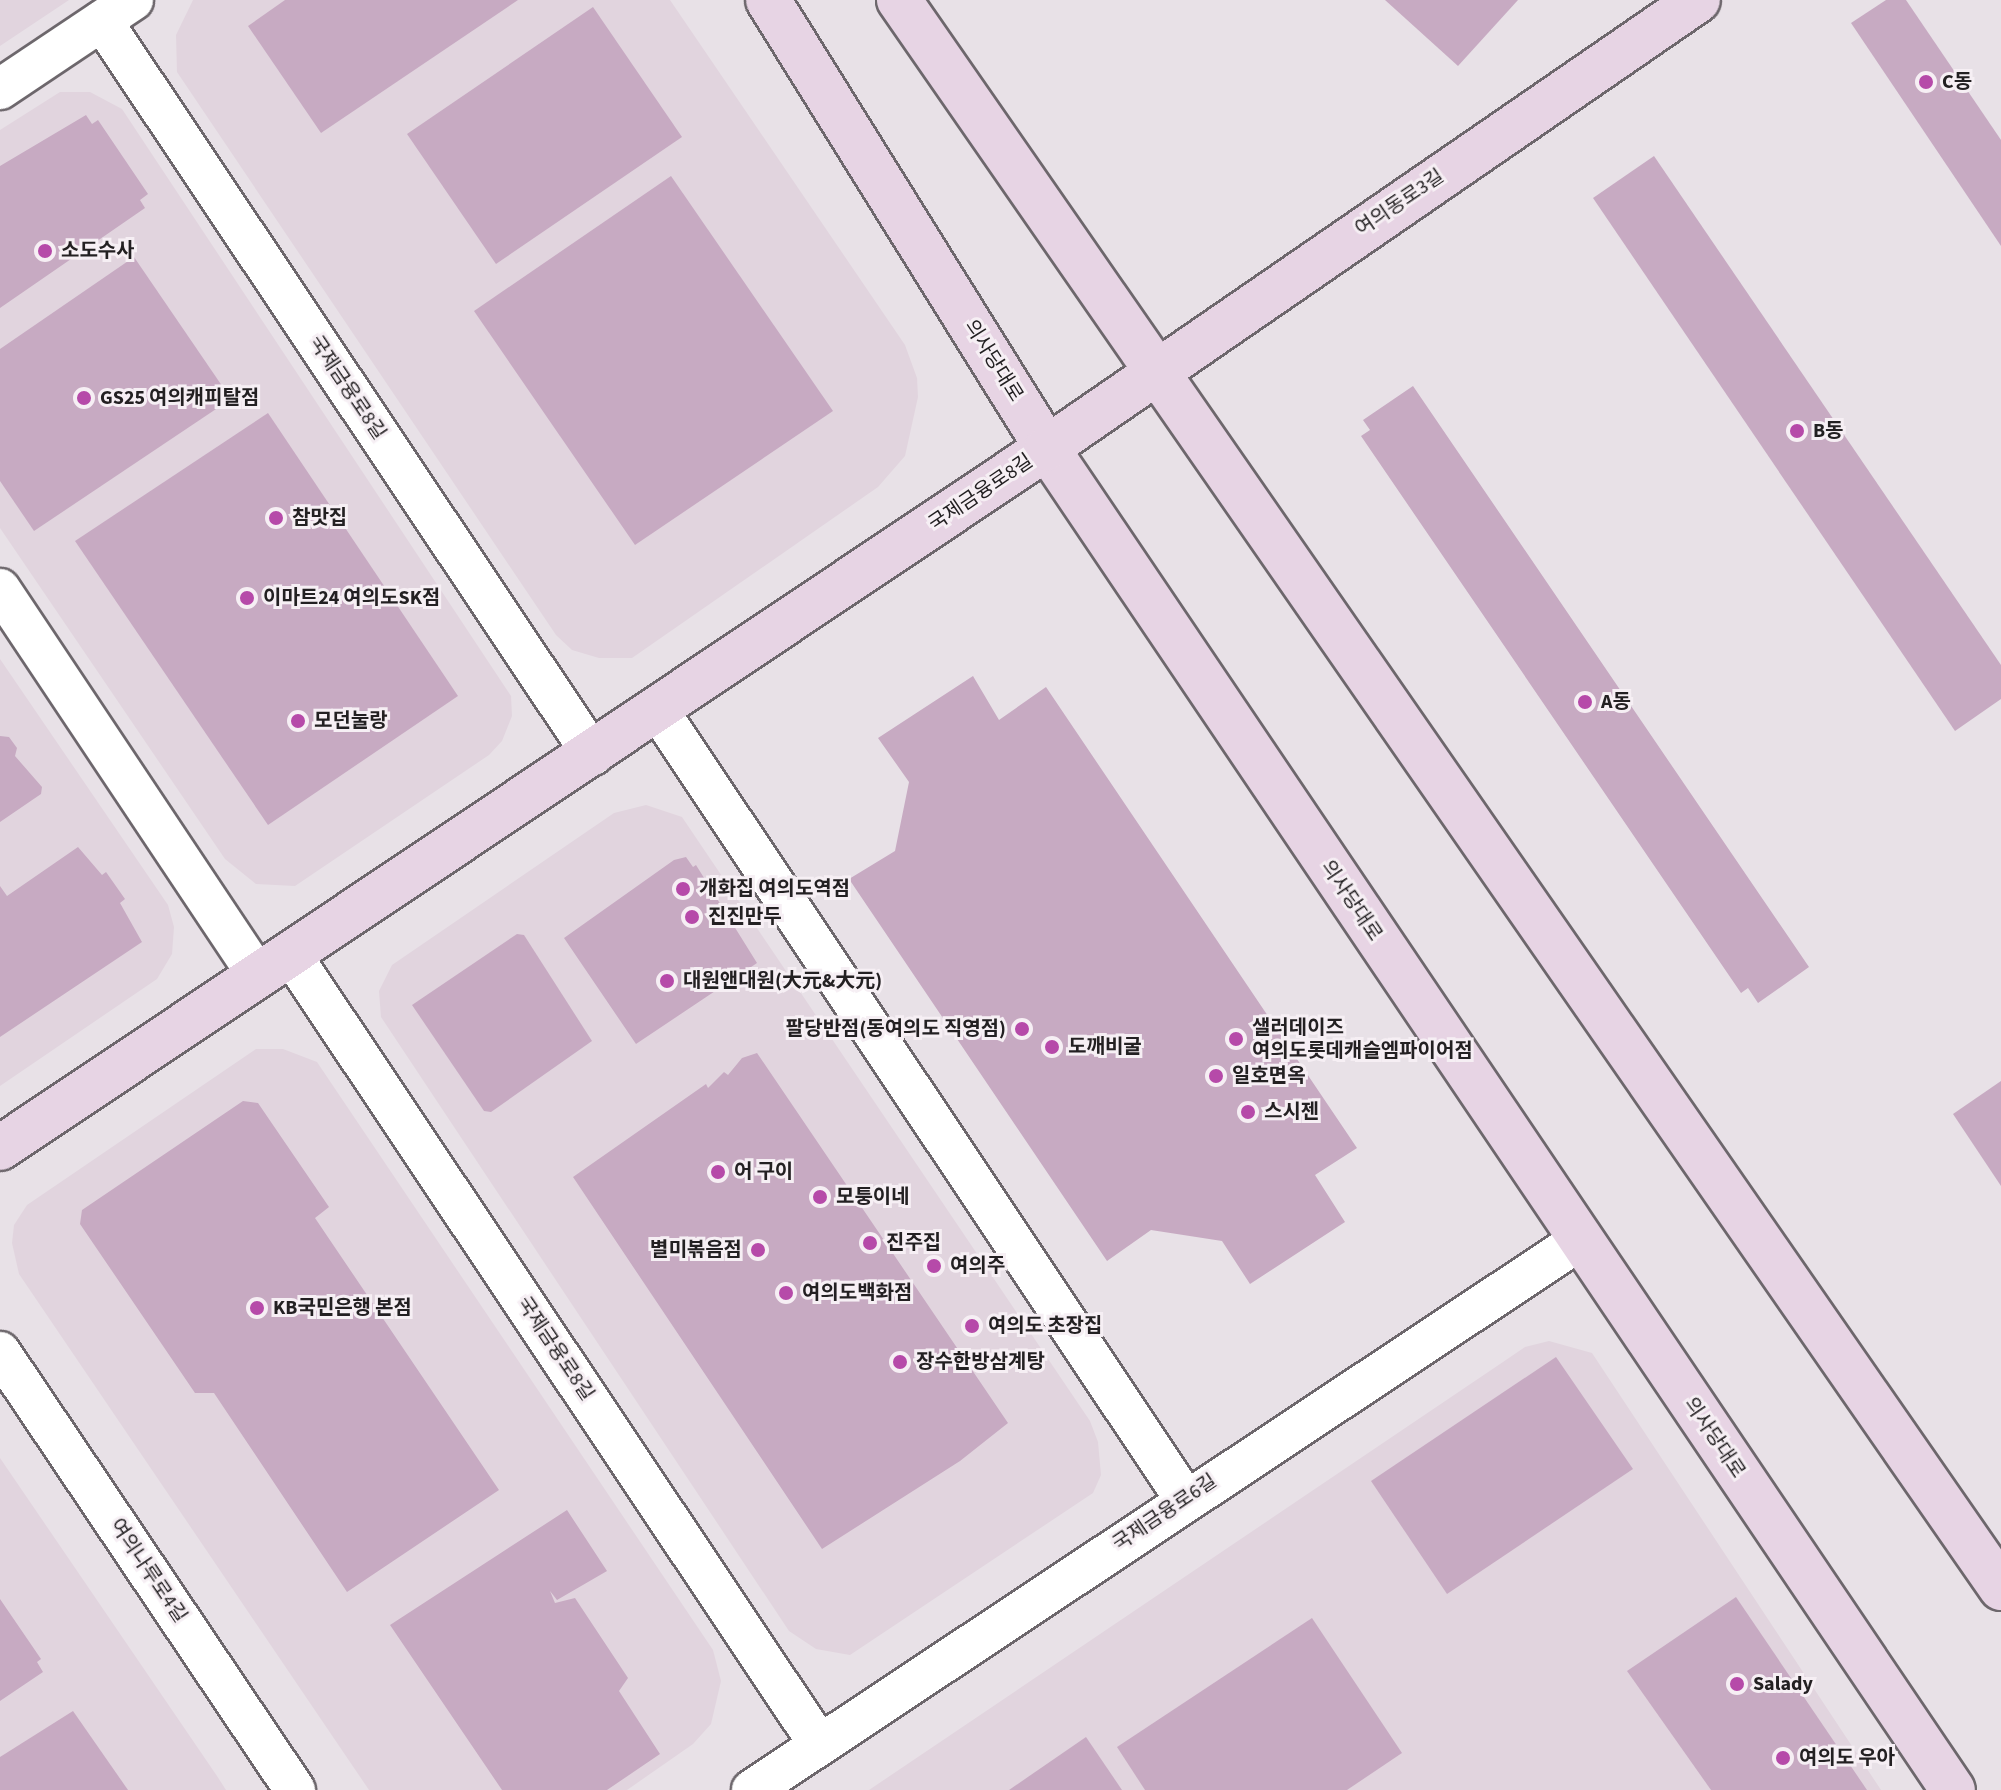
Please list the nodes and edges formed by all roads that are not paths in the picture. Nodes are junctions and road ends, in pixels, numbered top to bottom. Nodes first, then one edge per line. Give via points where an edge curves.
1 (768, 0) edge
2 (899, 0) edge
3 (1698, 0) edge
4 (118, 10) edge
5 (0, 89) edge
6 (1155, 369) junction
7 (1103, 406) joint
8 (1047, 448) junction
9 (0, 589) edge
10 (658, 710) junction
11 (593, 755) junction
12 (273, 963) junction
13 (0, 1148) edge
14 (1580, 1240) junction
15 (0, 1352) edge
16 (1185, 1499) junction
17 (2001, 1588) edge
18 (819, 1744) junction
19 (295, 1790) edge
20 (752, 1790) edge
21 (1953, 1790) edge

1 - 8 main road, 의사당대로
2 - 6 main road
3 - 6 main road, 여의동로3길
4 - 5 street
4 - 11 street, 국제금융로8길
6 - 7 main road, 여의동로3길
6 - 17 main road
7 - 8 main road, 국제금융로8길
8 - 10 main road, 국제금융로8길
8 - 14 main road, 의사당대로
9 - 12 street, 국제금융로8길
10 - 11 main road, 국제금융로8길
10 - 16 street
11 - 12 main road, 국제금융로8길
12 - 13 main road, 국제금융로8길
12 - 18 street, 국제금융로8길
14 - 16 street, 국제금융로6길
14 - 21 main road, 의사당대로
15 - 19 street, 여의나루로4길
16 - 18 street, 국제금융로6길
18 - 20 street, 국제금융로6길

